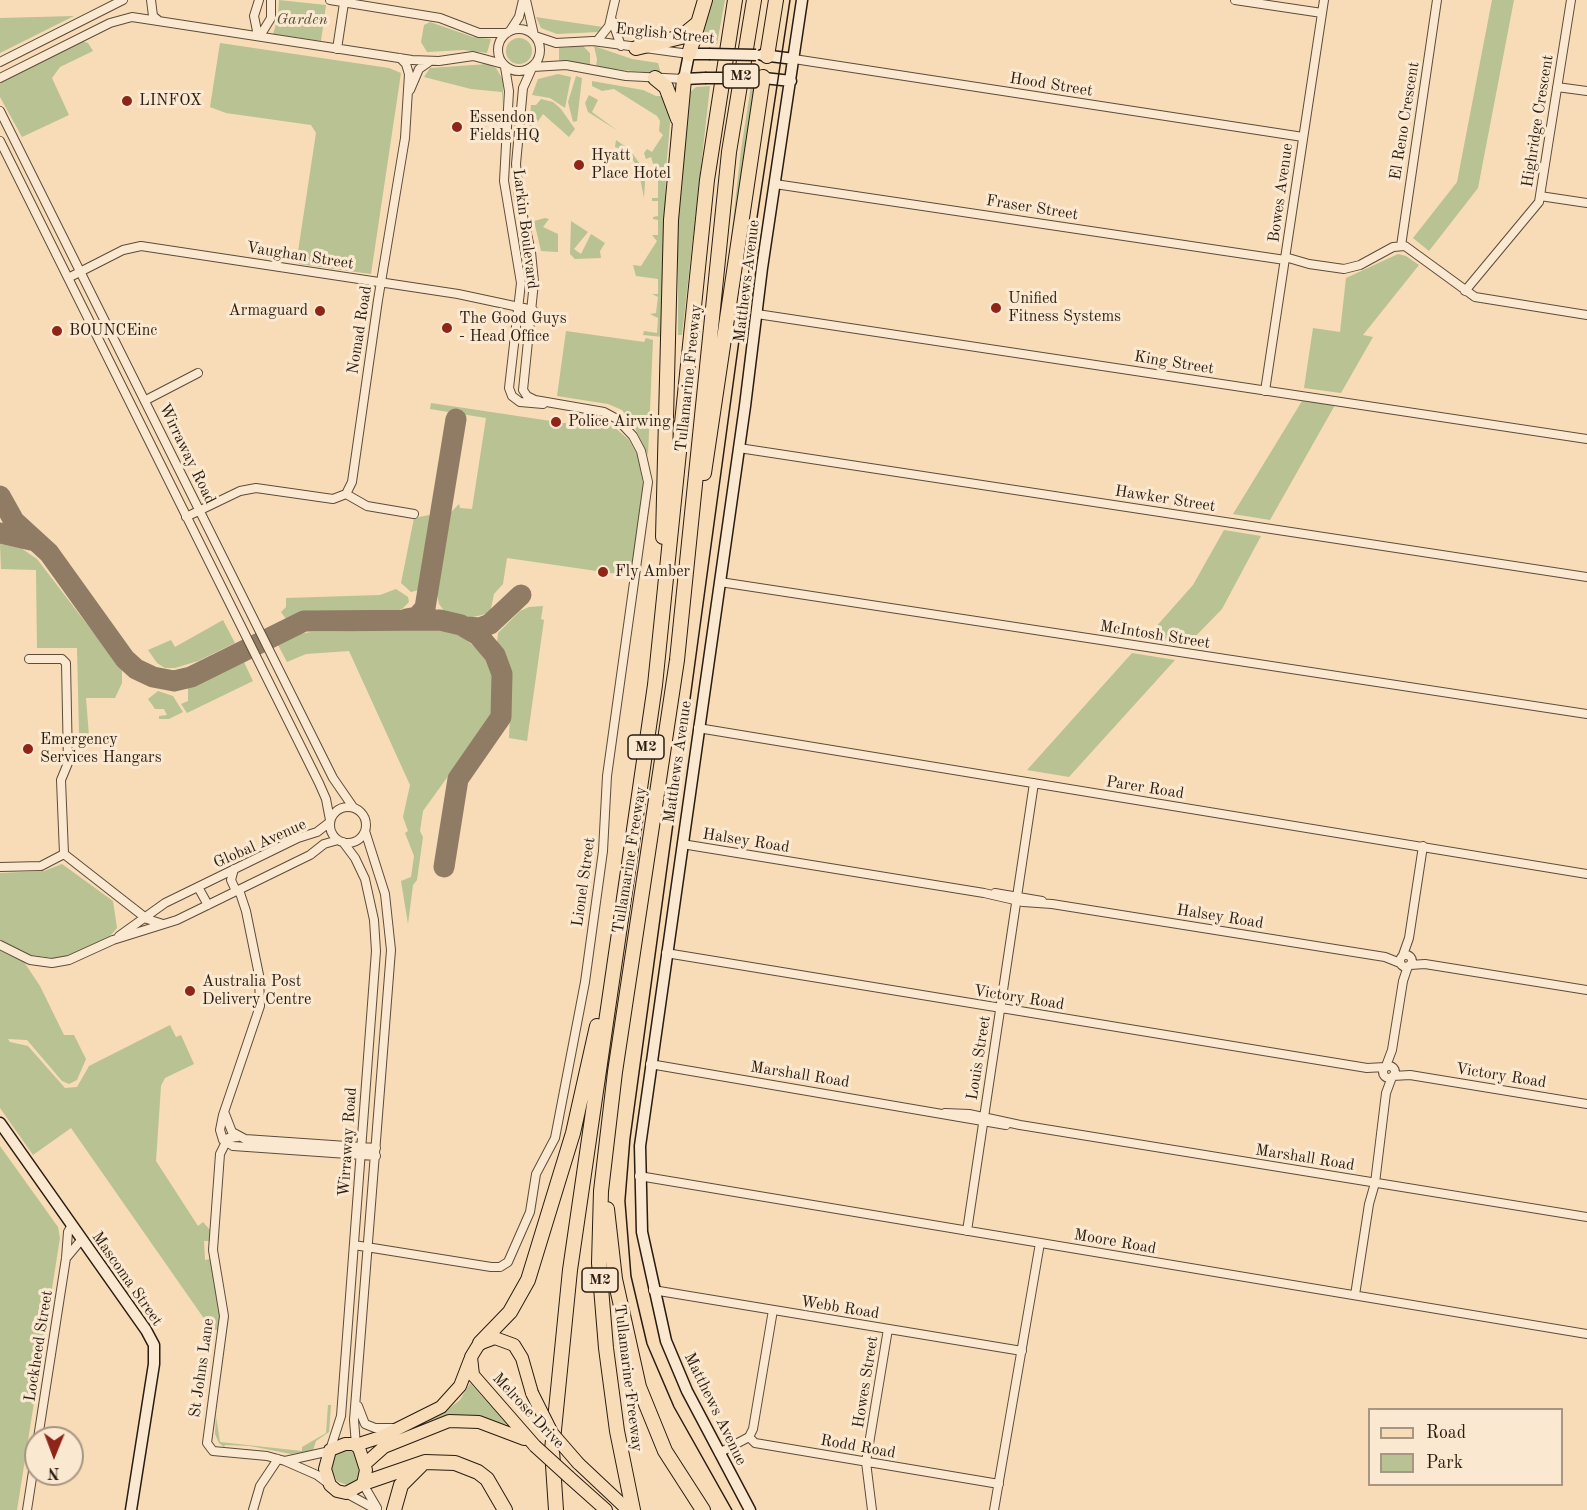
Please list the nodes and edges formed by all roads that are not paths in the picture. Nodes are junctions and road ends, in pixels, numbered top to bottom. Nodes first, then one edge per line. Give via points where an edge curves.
1 (123, 0) edge
2 (151, 0) edge
3 (259, 0) edge
4 (271, 0) edge
5 (330, 0) edge
6 (525, 0) edge
7 (615, 0) edge
8 (705, 0) edge
9 (735, 0) edge
10 (754, 0) edge
11 (776, 0) edge
12 (802, 0) edge
13 (1235, 0) edge
14 (1324, 0) edge
15 (1437, 0) edge
16 (1571, 0) edge
17 (344, 3) junction
18 (1322, 13) junction
19 (612, 18) junction
20 (158, 20) junction
21 (83, 21) junction
22 (697, 24) junction
23 (508, 32) junction
24 (89, 34) junction
25 (259, 36) junction
26 (535, 36) junction
27 (597, 41) junction
28 (621, 46) junction
29 (636, 48) junction
30 (337, 49) junction
31 (689, 54) junction
32 (761, 55) junction
33 (400, 58) junction
34 (794, 59) junction
35 (430, 61) junction
36 (0, 62) edge
37 (504, 66) junction
38 (532, 67) junction
39 (758, 77) junction
40 (0, 78) edge
41 (655, 78) junction
42 (684, 79) junction
43 (791, 81) junction
44 (1557, 87) junction
45 (1587, 92) edge
46 (408, 97) junction
47 (0, 111) edge
48 (679, 121) junction
49 (1303, 137) junction
50 (16, 140) junction
51 (1, 143) edge
52 (775, 184) junction
53 (1540, 196) junction
54 (1587, 203) edge
55 (1401, 246) junction
56 (1285, 260) junction
57 (81, 271) junction
58 (68, 278) junction
59 (381, 282) junction
60 (1465, 291) junction
61 (520, 306) junction
62 (533, 310) junction
63 (757, 314) junction
64 (1587, 315) edge
65 (198, 373) dead end
66 (1265, 391) junction
67 (146, 400) junction
68 (547, 403) junction
69 (1587, 439) edge
70 (739, 448) junction
71 (346, 494) junction
72 (200, 510) junction
73 (414, 514) dead end
74 (186, 517) junction
75 (1587, 577) edge
76 (720, 582) junction
77 (29, 659) dead end
78 (658, 659) junction
79 (676, 660) junction
80 (286, 684) junction
81 (273, 691) junction
82 (1587, 714) edge
83 (698, 728) junction
84 (1034, 783) junction
85 (353, 807) junction
86 (330, 821) junction
87 (365, 831) junction
88 (340, 841) junction
89 (682, 844) junction
90 (1423, 846) junction
91 (64, 854) junction
92 (0, 867) edge
93 (234, 869) junction
94 (1587, 874) edge
95 (198, 887) junction
96 (624, 889) junction
97 (238, 891) junction
98 (1017, 898) junction
99 (208, 905) junction
100 (145, 916) junction
101 (164, 924) junction
102 (113, 940) junction
103 (0, 945) edge
104 (666, 953) junction
105 (1406, 961) junction
106 (374, 977) junction
107 (389, 978) junction
108 (1587, 990) edge
109 (1000, 1009) junction
110 (650, 1064) junction
111 (1389, 1071) junction
112 (615, 1072) junction
113 (226, 1103) junction
114 (1587, 1104) edge
115 (984, 1120) junction
116 (0, 1123) edge
117 (238, 1137) junction
118 (225, 1143) junction
119 (260, 1144) junction
120 (361, 1151) junction
121 (376, 1152) junction
122 (639, 1176) junction
123 (1372, 1182) junction
124 (1587, 1217) edge
125 (72, 1225) junction
126 (966, 1231) junction
127 (82, 1239) junction
128 (1040, 1243) junction
129 (354, 1245) junction
130 (369, 1246) junction
131 (66, 1258) junction
132 (653, 1290) junction
133 (1355, 1295) junction
134 (773, 1310) junction
135 (888, 1329) junction
136 (1587, 1334) edge
137 (348, 1335) junction
138 (362, 1336) junction
139 (476, 1348) junction
140 (1022, 1351) junction
141 (356, 1399) junction
142 (40, 1426) edge
143 (404, 1426) junction
144 (749, 1437) junction
145 (356, 1445) junction
146 (535, 1446) junction
147 (330, 1450) junction
148 (719, 1453) junction
149 (282, 1460) junction
150 (425, 1462) junction
151 (866, 1462) junction
152 (366, 1463) junction
153 (364, 1483) junction
154 (999, 1484) junction
155 (330, 1485) junction
156 (31, 1486) edge
157 (345, 1493) junction
158 (27, 1510) edge
159 (131, 1510) edge
160 (253, 1510) edge
161 (378, 1510) edge
162 (394, 1510) edge
163 (505, 1510) edge
164 (556, 1510) edge
165 (606, 1510) edge
166 (628, 1510) edge
167 (633, 1510) edge
168 (702, 1510) edge
169 (750, 1510) edge
170 (872, 1510) edge
171 (994, 1510) edge

1 - 21 street
2 - 20 street via 153,16
3 - 25 street via 254,19
4 - 25 street via 271,18
5 - 17 street
6 - 23 street
6 - 26 street
7 - 19 street
8 - 22 highway
9 - 78 highway, Tullamarine Freeway / M2 via 707,180
10 - 79 highway, Tullamarine Freeway / M2 via 729,152
11 - 32 highway
12 - 34 main road, Matthews Avenue
13 - 18 street
14 - 18 street, Bowes Avenue
15 - 55 street, El Reno Crescent
16 - 44 street, Highridge Crescent
17 - 23 street via 440,18 479,33
17 - 30 street
18 - 49 street, Bowes Avenue
19 - 27 street
19 - 28 street
20 - 24 street via 125,18
20 - 25 street
21 - 24 street
21 - 36 street
22 - 29 highway via 684,36
22 - 31 highway
23 - 26 street via 522,29
23 - 37 street via 498,49
24 - 40 street
25 - 30 street
26 - 27 street, English Street via 556,43
26 - 38 street via 540,52
27 - 28 street, English Street
28 - 29 street, English Street
29 - 31 street, English Street
30 - 33 street
31 - 32 main road, English Street, bridge
31 - 42 main road
32 - 34 main road, English Street
32 - 39 main road
33 - 35 street
33 - 46 street, Nomad Road via 408,69
34 - 43 main road, Matthews Avenue
34 - 49 street, Hood Street
35 - 37 street via 473,56
35 - 46 street, Nomad Road via 419,69
37 - 38 street via 518,72
37 - 61 street, Larkin Boulevard via 509,91 504,181 519,259
38 - 41 street via 566,65 606,74
38 - 62 street, Larkin Boulevard via 523,88 516,164 533,266
39 - 42 main road, bridge
39 - 43 main road
39 - 79 highway
41 - 42 street
41 - 48 highway via 666,87
42 - 48 highway
43 - 52 main road, Matthews Avenue
44 - 45 street
44 - 53 street, Highridge Crescent
46 - 59 street, Nomad Road
47 - 50 street, Wirraway Road
48 - 78 highway via 671,220
49 - 56 street, Bowes Avenue
50 - 51 street
50 - 57 street, Wirraway Road
51 - 58 street, Wirraway Road
52 - 56 street, Fraser Street
52 - 63 main road, Matthews Avenue
53 - 54 street
53 - 60 street, Highridge Crescent via 1533,211
55 - 56 street, Fraser Street via 1349,268
55 - 60 street via 1413,250
56 - 66 street, Bowes Avenue
57 - 58 street, Vaughan Street
57 - 59 street, Vaughan Street via 138,246
57 - 67 street, Wirraway Road
58 - 74 street, Wirraway Road
59 - 61 street, Vaughan Street
59 - 71 street, Nomad Road via 352,482
60 - 64 street via 1480,299
61 - 62 street, Vaughan Street
61 - 68 street, Larkin Boulevard via 510,391 521,403
62 - 68 street, Larkin Boulevard via 523,388 529,397
63 - 66 street, King Street
63 - 70 main road, Matthews Avenue
65 - 67 street
66 - 69 street, King Street
67 - 72 street, Wirraway Road
68 - 130 street, Lionel Street via 604,412 617,419 641,451 648,482 607,776 603,851 585,982 557,1133 535,1177 528,1221 507,1263 496,1267
70 - 75 street, Hawker Street
70 - 76 main road, Matthews Avenue
71 - 72 street via 333,499 253,488
71 - 73 street via 367,506
72 - 74 street
72 - 80 street, Wirraway Road
74 - 81 street, Wirraway Road
76 - 82 street, McIntosh Street
76 - 83 main road, Matthews Avenue
77 - 91 street via 62,659 66,663 69,763 61,780
78 - 96 highway, Tullamarine Freeway / M2
79 - 112 highway, Tullamarine Freeway / M2
80 - 81 street
80 - 85 street, Wirraway Road via 333,778
81 - 86 street, Wirraway Road via 324,794
83 - 84 street, Parer Road
83 - 89 main road, Matthews Avenue
84 - 90 street, Parer Road
84 - 98 street, Louis Street
85 - 86 street via 339,809
85 - 87 street via 363,815
86 - 88 street via 331,832
86 - 93 street, Global Avenue via 317,832 298,837
87 - 88 street via 357,840
87 - 107 street, Wirraway Road via 388,907
88 - 97 street, Global Avenue via 324,844
88 - 106 street, Wirraway Road via 361,869 372,908 376,937
89 - 98 street, Halsey Road
89 - 104 main road, Matthews Avenue
90 - 94 street, Parer Road
90 - 105 street
91 - 92 street via 41,866
91 - 100 street
93 - 95 street, Global Avenue
93 - 97 street, St Johns Lane via 231,879
95 - 99 street, Global Avenue
95 - 100 street, Global Avenue
96 - 139 highway via 573,1133 533,1267 516,1303
96 - 164 highway, Tullamarine Freeway / M2 via 565,1315 552,1450
97 - 99 street, Global Avenue
97 - 113 street, St Johns Lane via 247,915 261,999 255,1029
98 - 105 street, Halsey Road
98 - 109 street, Louis Street
99 - 101 street, Global Avenue
100 - 101 street
100 - 102 street, Global Avenue
101 - 102 street, Global Avenue
102 - 103 street, Global Avenue via 79,957 52,963 30,960
104 - 109 street, Victory Road
104 - 110 main road, Matthews Avenue
105 - 108 street, Halsey Road
105 - 111 street
106 - 107 street
106 - 120 street, Wirraway Road
107 - 121 street, Wirraway Road
109 - 111 street, Victory Road
109 - 115 street, Louis Street
110 - 115 street, Marshall Road
110 - 122 main road, Matthews Avenue
111 - 114 street, Victory Road
111 - 123 street
112 - 167 highway, Tullamarine Freeway / M2 via 601,1191 599,1263 611,1393
112 - 168 highway via 607,1176 608,1219 627,1337 639,1387 656,1430
113 - 117 street via 227,1124
113 - 118 street, St Johns Lane via 220,1128
115 - 123 street, Marshall Road
115 - 126 street, Louis Street
116 - 125 main road, Mascoma Street
117 - 118 street via 230,1137
117 - 119 street
118 - 119 street
118 - 149 street, St Johns Lane via 220,1154 213,1250 224,1316 207,1434 209,1448
119 - 120 street
120 - 121 street
120 - 129 street, Wirraway Road
121 - 130 street, Wirraway Road
122 - 126 street, Moore Road
122 - 132 main road, Matthews Avenue via 642,1233
123 - 124 street, Marshall Road
123 - 133 street
125 - 127 main road, Mascoma Street
125 - 131 street, Lockheed Street
126 - 128 street, Moore Road
127 - 131 street
127 - 159 main road, Mascoma Street via 154,1345
128 - 133 street, Moore Road
128 - 140 street
129 - 130 street, Lionel Street
129 - 137 street, Wirraway Road
130 - 138 street, Wirraway Road
131 - 142 street, Lockheed Street
132 - 134 street, Webb Road
132 - 148 main road, Matthews Avenue via 676,1366
133 - 136 street, Moore Road
134 - 135 street, Webb Road
134 - 144 street
135 - 140 street, Webb Road
135 - 151 street, Howes Street
137 - 138 street
137 - 147 street, Wirraway Road via 341,1416
138 - 141 street, Wirraway Road
139 - 143 main road via 463,1380 448,1401
139 - 146 main road, Melrose Drive via 471,1368 476,1379
139 - 166 main road, Melrose Drive, bridge via 495,1338 514,1345 552,1433
140 - 154 street
141 - 143 street via 361,1419 369,1426
141 - 145 street, Wirraway Road
143 - 145 main road
144 - 148 street
144 - 151 street, Rodd Road via 755,1443
145 - 147 main road
145 - 152 main road
146 - 152 main road via 490,1425 449,1421 384,1448
146 - 165 main road, Melrose Drive, bridge
147 - 149 street, St Johns Lane
147 - 155 main road via 325,1469
148 - 169 main road, Matthews Avenue
149 - 155 street, St Johns Lane via 320,1476
149 - 160 street via 260,1486
150 - 153 highway
150 - 162 highway via 401,1485
150 - 163 highway via 455,1463 478,1473 494,1488
151 - 154 street, Rodd Road
151 - 170 street, Howes Street
152 - 153 main road
153 - 157 main road
153 - 161 street
154 - 171 street
155 - 157 main road
156 - 158 street
157 - 161 street

